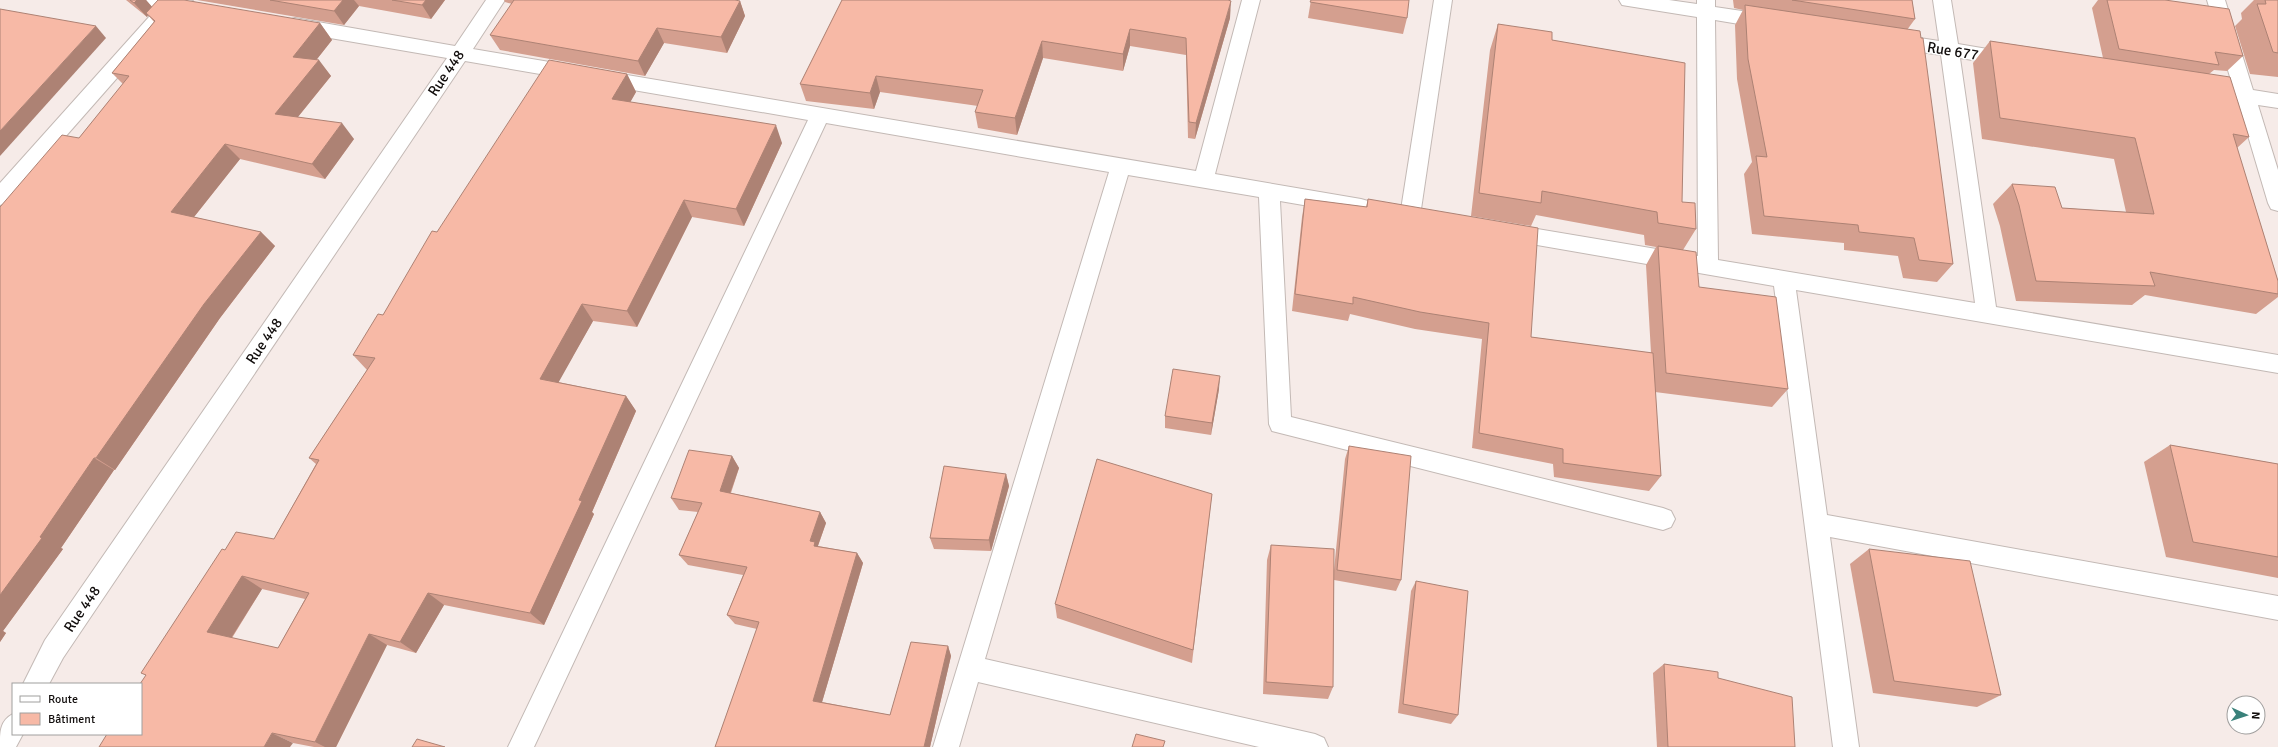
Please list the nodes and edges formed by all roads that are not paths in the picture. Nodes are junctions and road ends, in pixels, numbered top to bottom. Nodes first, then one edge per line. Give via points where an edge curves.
1 (150, 0) edge
2 (496, 0) edge
3 (1251, 0) edge
4 (1443, 0) edge
5 (1628, 0) edge
6 (1942, 0) edge
7 (2216, 0) edge
8 (171, 4) junction
9 (1706, 6) edge
10 (202, 9) edge
11 (280, 22) edge
12 (1784, 24) edge
13 (1878, 39) edge
14 (1949, 50) junction
15 (460, 53) junction
16 (2027, 62) edge
17 (2191, 87) edge
18 (2245, 96) junction
19 (2278, 101) edge
20 (820, 114) junction
21 (1120, 166) junction
22 (1204, 180) junction
23 (1269, 192) junction
24 (0, 197) edge
25 (2278, 203) edge
26 (1489, 229) edge
27 (1708, 267) junction
28 (1784, 280) junction
29 (1987, 315) junction
30 (2278, 364) edge
31 (1663, 519) dead end
32 (1816, 524) junction
33 (2278, 608) edge
34 (970, 668) junction
35 (37, 683) edge
36 (12, 729) edge
37 (2, 747) edge
38 (521, 747) edge
39 (946, 747) edge
40 (1315, 747) edge
41 (1846, 747) edge

1 - 8 street
2 - 15 street, Rue 448
3 - 22 street
4 - 23 street via 1402,214
5 - 9 street
6 - 14 street
7 - 18 street
8 - 10 street
8 - 24 street
9 - 12 street
9 - 27 street
11 - 15 street
13 - 14 street, Rue 677
14 - 16 street, Rue 677
14 - 29 street
15 - 20 street
15 - 35 street, Rue 448 via 59,643
17 - 18 street
18 - 19 street
18 - 25 street
20 - 21 street
20 - 38 street
21 - 22 street
21 - 34 street
22 - 23 street
23 - 31 street via 1280,424
26 - 27 street
27 - 28 street
28 - 29 street
28 - 32 street
29 - 30 street
32 - 33 street
32 - 41 street
34 - 39 street
34 - 40 street
36 - 37 street

